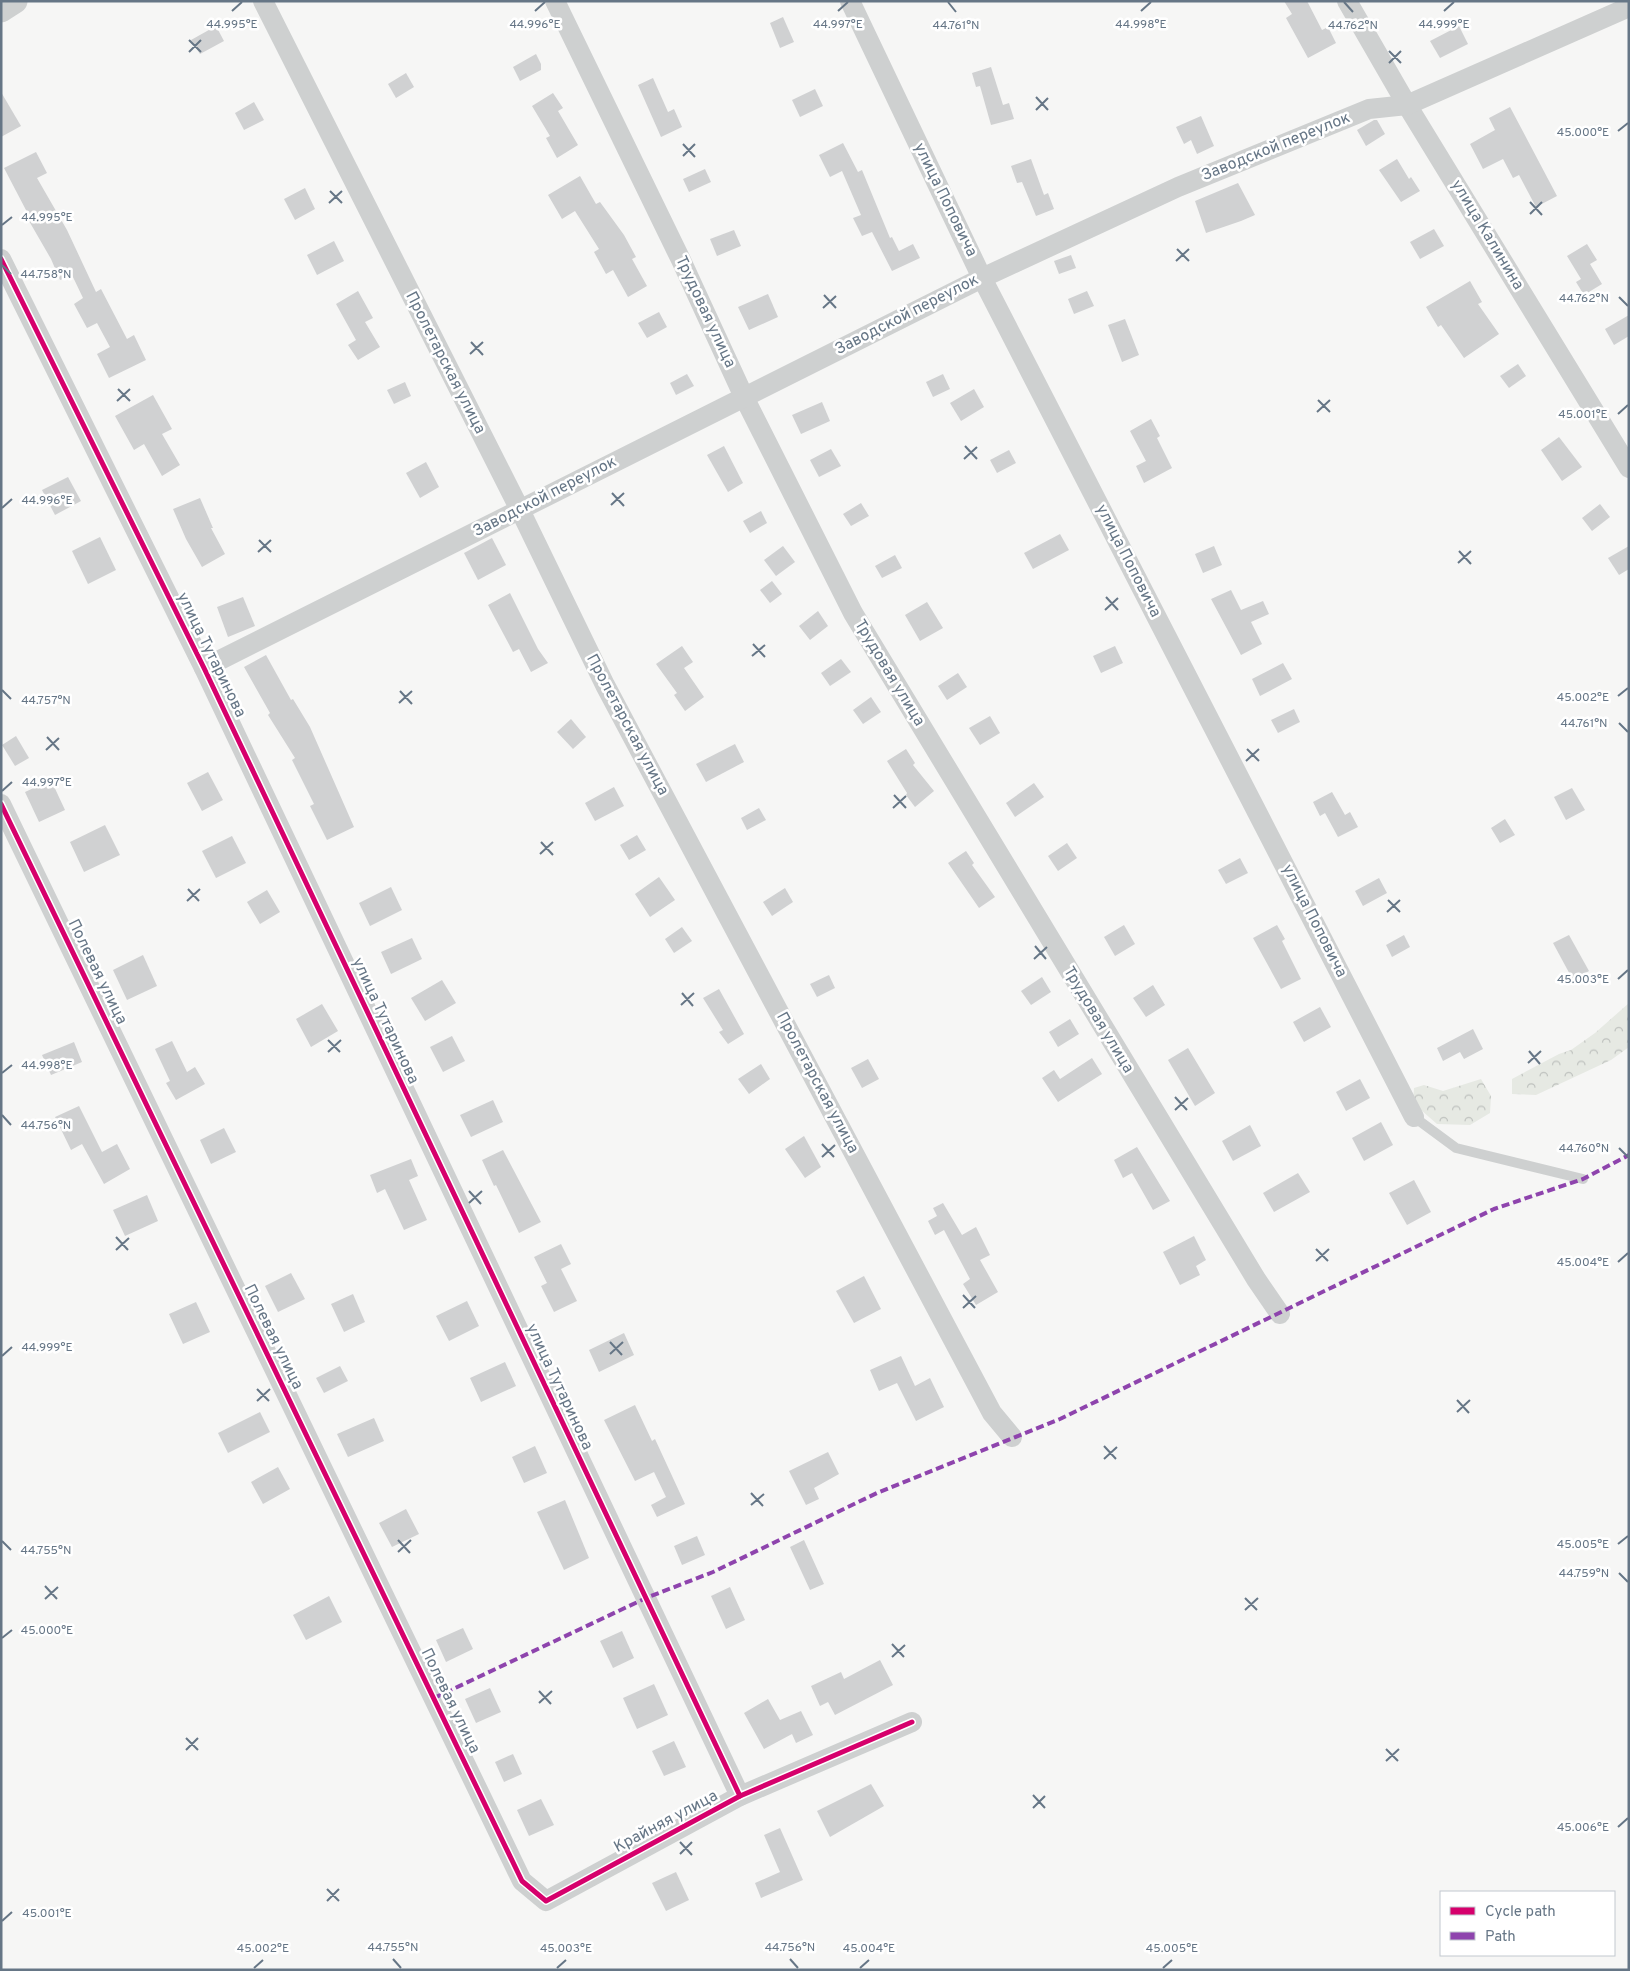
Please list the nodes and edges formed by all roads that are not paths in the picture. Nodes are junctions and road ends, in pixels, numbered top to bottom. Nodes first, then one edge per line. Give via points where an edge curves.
1 (15, 1) edge
2 (263, 1) edge
3 (555, 1) edge
4 (850, 1) edge
5 (1347, 1) edge
6 (1629, 7) edge
7 (1, 10) edge
8 (1407, 105) junction
9 (1, 259) edge
10 (982, 278) junction
11 (744, 397) junction
12 (1629, 468) edge
13 (520, 510) junction
14 (204, 668) junction
15 (1, 804) edge
16 (1414, 1117) joint
17 (1583, 1179) dead end
18 (1280, 1314) dead end
19 (1012, 1437) dead end
20 (912, 1722) dead end
21 (740, 1796) junction
22 (522, 1881) joint

1 - 7 street
2 - 13 street, Пролетарская улица
3 - 11 street, Трудовая улица
4 - 10 street, улица Поповича
5 - 8 street, улица Калинина
6 - 8 street, Заводской переулок
8 - 10 street, Заводской переулок via 1360,113 1178,187
8 - 12 street, улица Калинина
9 - 14 street, улица Тутаринова
10 - 11 street, Заводской переулок
10 - 16 street, улица Поповича
11 - 13 street, Заводской переулок
11 - 18 street, Трудовая улица via 853,614
13 - 14 street, Заводской переулок
13 - 19 street, Пролетарская улица via 610,694 992,1413
14 - 21 street, улица Тутаринова
15 - 22 street, Полевая улица
16 - 17 lane via 1456,1148
20 - 21 street, Крайняя улица
21 - 22 street, Крайняя улица via 546,1901

